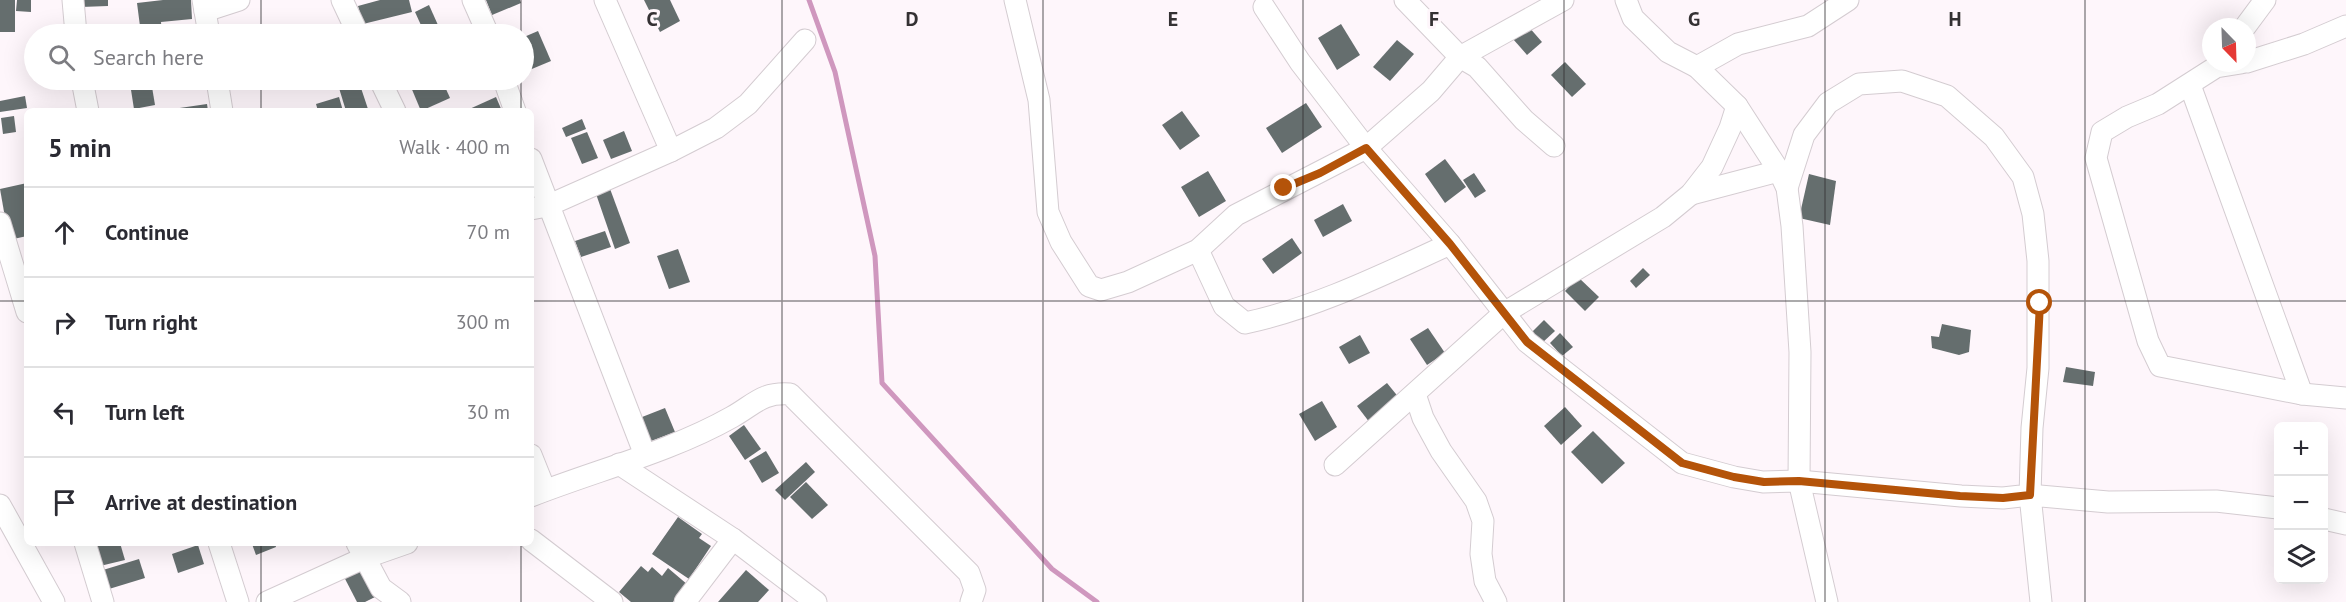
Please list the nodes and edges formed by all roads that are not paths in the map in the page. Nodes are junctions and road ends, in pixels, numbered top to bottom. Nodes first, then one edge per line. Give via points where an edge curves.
1 (73, 0) edge
2 (239, 0) edge
3 (342, 0) edge
4 (473, 0) edge
5 (605, 0) edge
6 (1016, 0) edge
7 (1404, 0) edge
8 (1563, 0) edge
9 (1626, 0) edge
10 (1848, 0) edge
11 (2265, 0) edge
12 (204, 5) edge
13 (1264, 7) dead end
14 (2252, 18) edge
15 (75, 24) edge
16 (207, 24) edge
17 (353, 24) edge
18 (484, 24) edge
19 (2346, 26) edge
20 (805, 40) dead end
21 (1460, 57) junction
22 (2256, 59) edge
23 (1698, 67) junction
24 (2208, 72) edge
25 (2190, 85) junction
26 (84, 90) edge
27 (218, 90) edge
28 (385, 90) edge
29 (508, 90) edge
30 (1737, 106) junction
31 (87, 108) edge
32 (221, 108) edge
33 (394, 108) edge
34 (514, 108) edge
35 (1554, 146) dead end
36 (1366, 148) junction
37 (671, 152) junction
38 (534, 177) edge
39 (1783, 179) junction
40 (1690, 194) junction
41 (539, 207) edge
42 (0, 223) edge
43 (1450, 244) junction
44 (1198, 250) junction
45 (24, 302) edge
46 (1504, 313) junction
47 (1414, 394) junction
48 (2302, 394) junction
49 (2346, 398) edge
50 (645, 455) junction
51 (619, 464) junction
52 (1335, 465) dead end
53 (534, 471) edge
54 (1799, 481) junction
55 (538, 493) edge
56 (2030, 495) junction
57 (0, 505) edge
58 (2274, 508) edge
59 (2328, 520) edge
60 (2346, 524) edge
61 (733, 539) junction
62 (534, 542) edge
63 (86, 546) edge
64 (220, 546) edge
65 (389, 546) edge
66 (360, 551) edge
67 (54, 602) edge
68 (103, 602) edge
69 (238, 602) edge
70 (267, 602) edge
71 (400, 602) edge
72 (612, 602) edge
73 (685, 602) edge
74 (816, 602) edge
75 (971, 602) edge
76 (1496, 602) edge
77 (1827, 602) edge
78 (2041, 602) edge

1 - 15 street
2 - 12 street
3 - 17 street
4 - 18 street
5 - 37 street
6 - 44 street via 1039,100 1048,212 1061,242 1089,286 1101,290 1128,282
7 - 21 street
8 - 21 street
9 - 23 street via 1632,18 1668,52
10 - 23 street via 1808,26 1738,44
11 - 14 street
12 - 16 street
13 - 36 street via 1300,62
19 - 22 street
20 - 37 street via 748,104 716,128
21 - 35 street via 1477,67 1524,120
21 - 36 street via 1431,91
23 - 30 street
24 - 25 street
25 - 48 street
25 - 48 street via 2102,132 2096,158 2148,341 2160,366
26 - 31 street
27 - 32 street
28 - 33 street
29 - 34 street
30 - 39 street
30 - 40 street via 1712,166
36 - 43 street
36 - 44 street via 1236,215
37 - 41 street
38 - 41 street
39 - 40 street
39 - 54 street via 1792,225 1800,352
39 - 56 street via 1803,135 1828,103 1860,84 1902,81 1947,96 1994,137 2023,177 2033,214 2038,261 2038,368
40 - 46 street via 1653,223
41 - 50 street
42 - 45 street
43 - 44 street via 1352,288 1245,323 1224,306
43 - 46 street
46 - 47 street
46 - 54 street via 1527,342 1682,463 1744,479
47 - 52 street
47 - 76 street via 1441,451 1476,501 1483,521 1481,554 1485,581
48 - 49 street
50 - 51 street
50 - 75 street via 730,418 772,393 790,394 969,573 975,590
51 - 55 street
51 - 61 street
53 - 55 street
54 - 56 street via 1960,496
54 - 77 street
56 - 58 street via 2109,502 2216,501
56 - 78 street
57 - 67 street
59 - 60 street
61 - 73 street
61 - 74 street
62 - 72 street
63 - 68 street
64 - 69 street
65 - 66 street
66 - 70 street
66 - 71 street via 381,588

